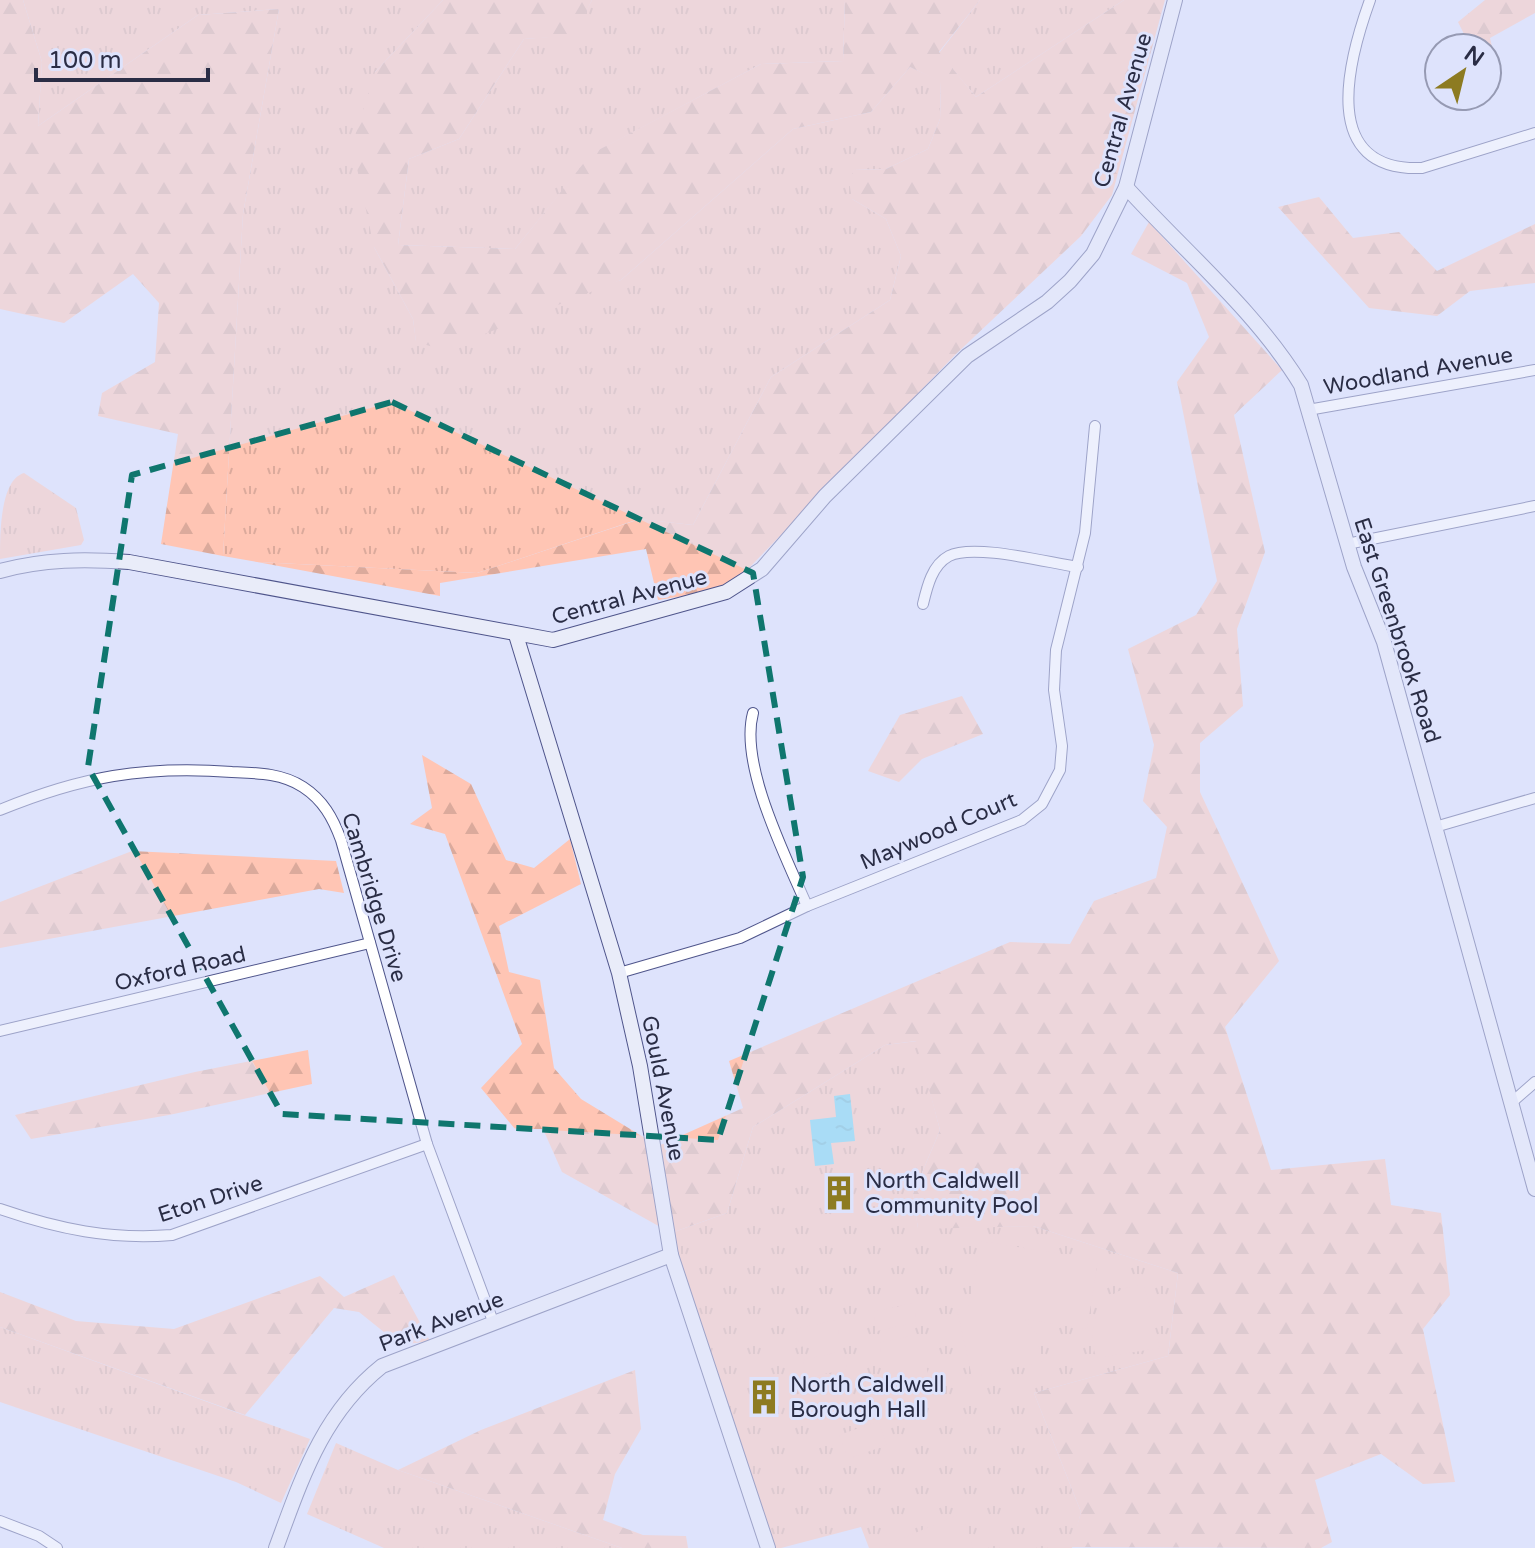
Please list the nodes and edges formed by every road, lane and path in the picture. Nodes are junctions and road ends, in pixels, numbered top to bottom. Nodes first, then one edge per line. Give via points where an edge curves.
1 (1175, 0) edge
2 (1370, 0) edge
3 (1535, 133) edge
4 (1126, 187) junction
5 (1535, 370) edge
6 (1308, 410) junction
7 (1095, 426) dead end
8 (1535, 506) edge
9 (1347, 544) junction
10 (1078, 567) junction
11 (0, 571) edge
12 (923, 604) dead end
13 (516, 635) junction
14 (753, 713) dead end
15 (1535, 798) edge
16 (0, 810) edge
17 (1435, 827) junction
18 (807, 906) junction
19 (370, 943) junction
20 (619, 973) junction
21 (0, 1031) edge
22 (1535, 1082) edge
23 (1511, 1103) junction
24 (427, 1144) junction
25 (1535, 1189) edge
26 (0, 1209) edge
27 (671, 1255) junction
28 (494, 1324) junction
29 (0, 1521) edge
30 (57, 1548) edge
31 (276, 1548) edge
32 (768, 1548) edge

1 - 4 street, Central Avenue
2 - 3 street via 1346,109 1356,136 1378,161 1422,168
4 - 6 street, East Greenbrook Road via 1285,359
4 - 13 street, Central Avenue via 1103,237 1070,281 967,356 745,582 706,600 564,638
5 - 6 street, Woodland Avenue
6 - 9 street, East Greenbrook Road
7 - 10 street, Maywood Court
8 - 9 street
9 - 17 street, East Greenbrook Road via 1384,642
10 - 12 street via 976,552 949,556 936,568
10 - 18 street, Maywood Court via 1056,650 1060,770 1042,804 1022,820
11 - 13 street, Central Avenue via 77,558 129,562
13 - 20 street, Gould Avenue
14 - 18 street via 750,739 766,808
15 - 17 street
16 - 19 street, Cambridge Drive via 55,787 140,771 201,769 288,779 318,799 334,821
17 - 23 street, East Greenbrook Road
18 - 20 street, Maywood Court via 740,938
19 - 21 street, Oxford Road
19 - 24 street, Cambridge Drive
20 - 27 street, Gould Avenue
22 - 23 street
23 - 25 street, East Greenbrook Road
24 - 26 street, Eton Drive via 172,1235 87,1234
24 - 28 street, Cambridge Drive
27 - 28 street, Park Avenue
27 - 32 street, Gould Avenue
28 - 31 street, Park Avenue via 382,1366 350,1395 314,1449
29 - 30 street

